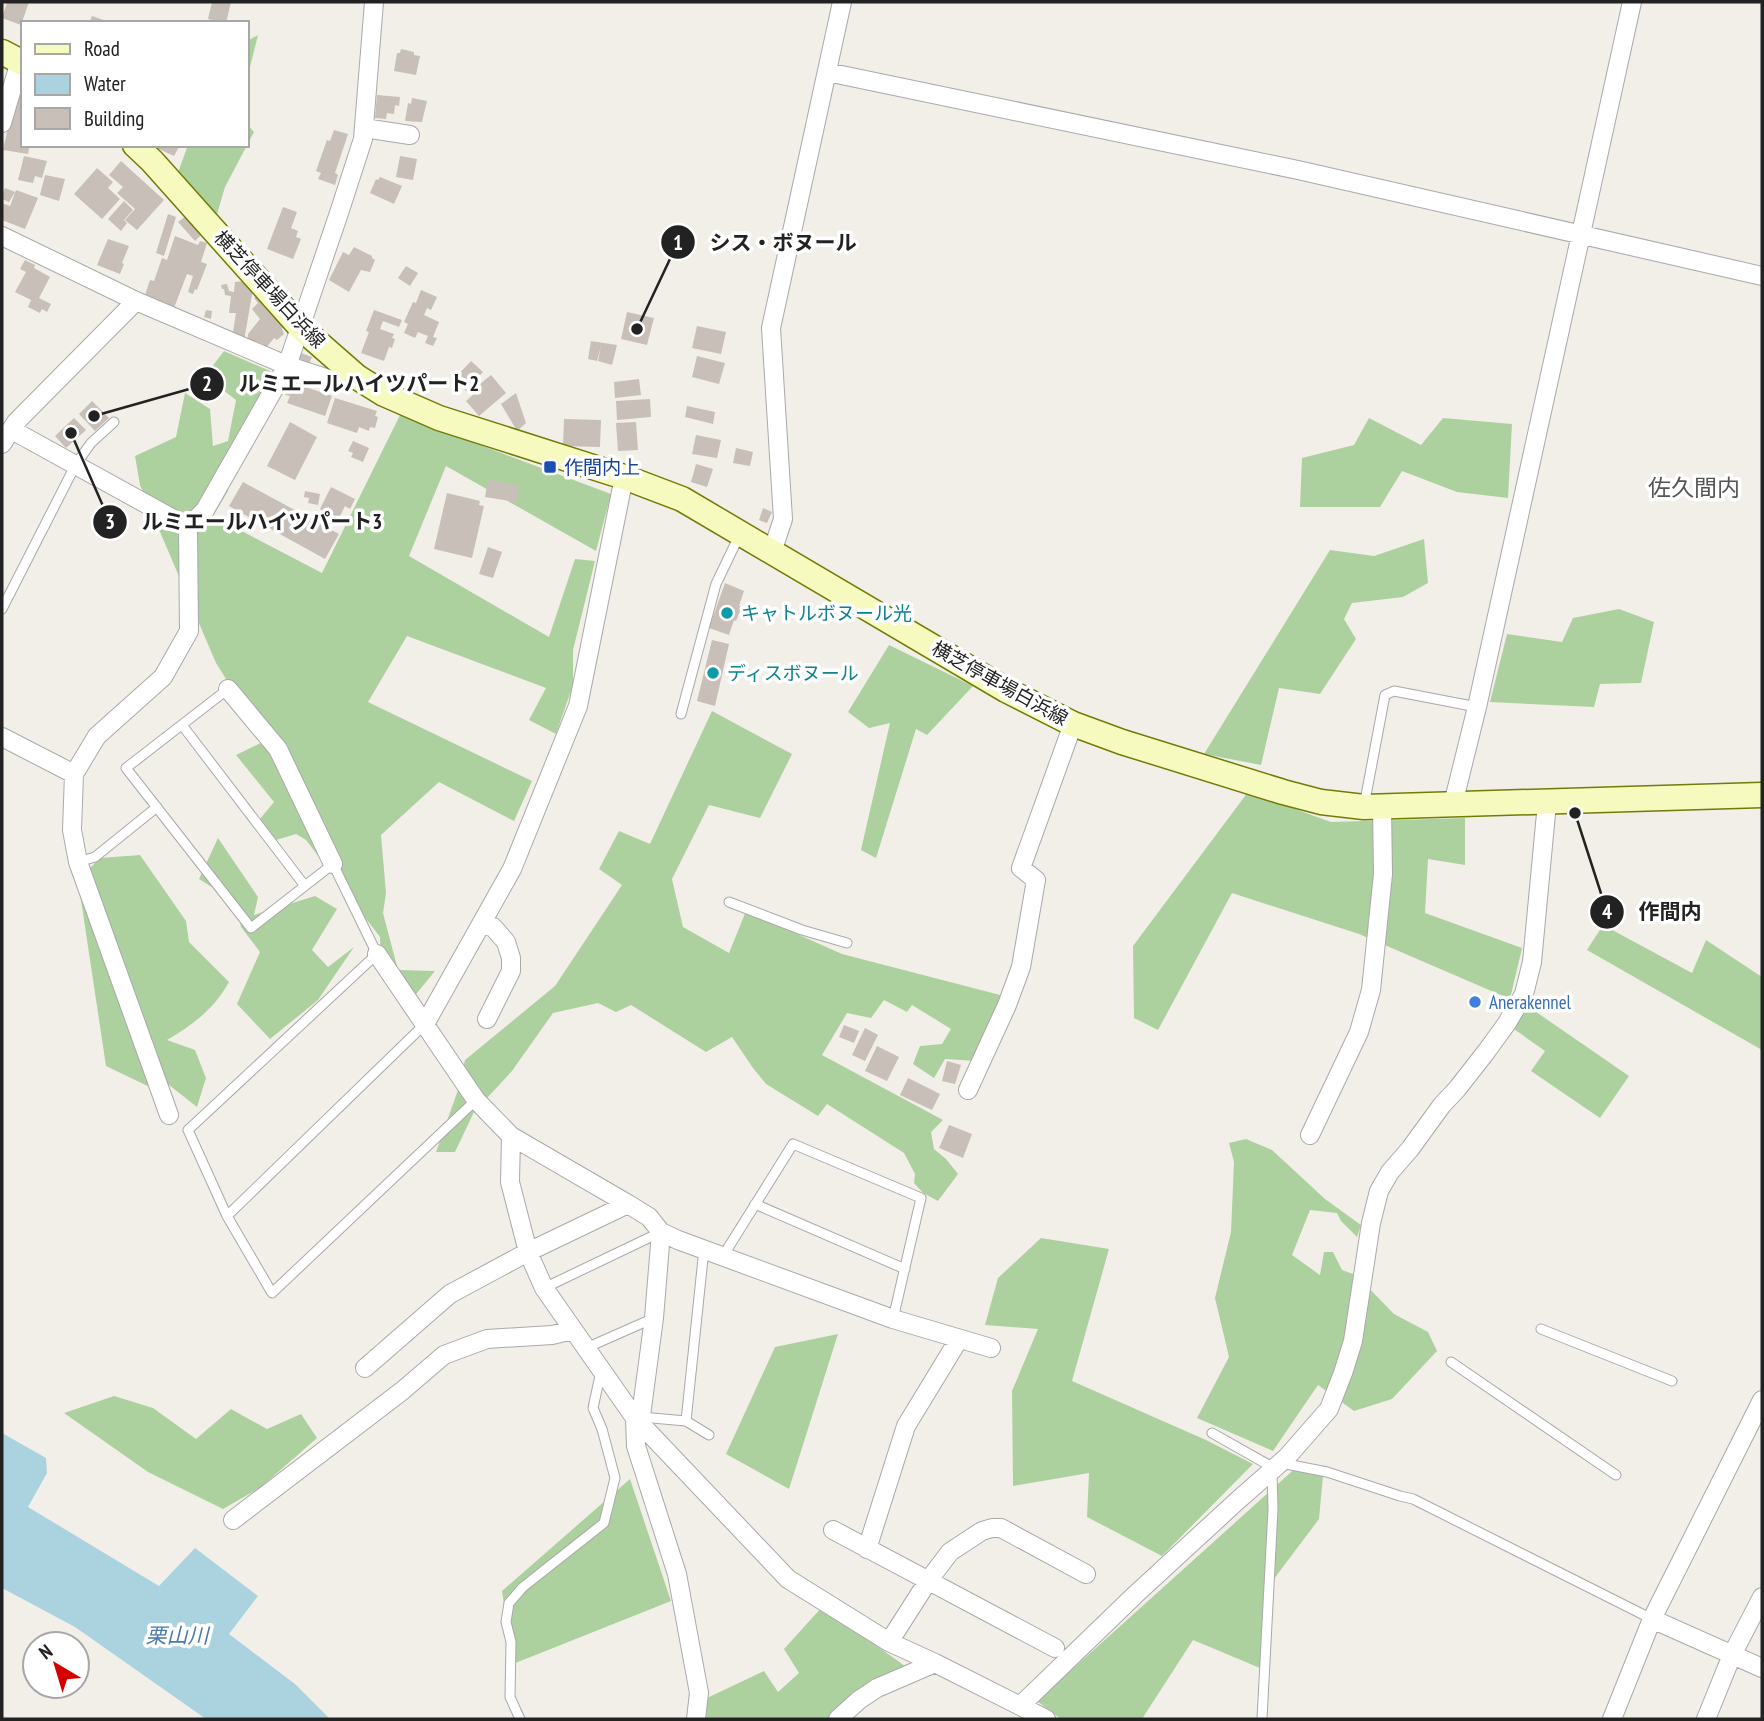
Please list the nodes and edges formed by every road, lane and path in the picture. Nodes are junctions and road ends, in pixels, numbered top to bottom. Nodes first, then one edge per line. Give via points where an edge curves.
1 (374, 2) edge
2 (842, 2) edge
3 (1632, 2) edge
4 (15, 58) edge
5 (827, 72) junction
6 (2, 123) edge
7 (363, 128) junction
8 (410, 135) dead end
9 (137, 147) edge
10 (1581, 233) junction
11 (2, 236) edge
12 (1762, 275) edge
13 (136, 301) junction
14 (301, 328) junction
15 (287, 366) junction
16 (357, 377) junction
17 (114, 422) dead end
18 (6, 437) edge
19 (76, 464) junction
20 (624, 477) junction
21 (188, 527) junction
22 (740, 533) junction
23 (772, 552) junction
24 (2, 608) edge
25 (228, 689) joint
26 (1477, 707) junction
27 (681, 714) dead end
28 (1073, 724) junction
29 (182, 725) junction
30 (2, 737) edge
31 (74, 774) junction
32 (1762, 795) edge
33 (1547, 803) junction
34 (1453, 804) junction
35 (157, 807) junction
36 (1373, 807) junction
37 (78, 862) junction
38 (333, 864) junction
39 (305, 886) junction
40 (729, 902) dead end
41 (482, 923) junction
42 (847, 943) dead end
43 (377, 954) junction
44 (487, 1018) dead end
45 (425, 1024) junction
46 (968, 1090) dead end
47 (476, 1100) junction
48 (169, 1115) dead end
49 (1310, 1135) dead end
50 (511, 1136) junction
51 (628, 1204) junction
52 (755, 1204) junction
53 (228, 1216) junction
54 (661, 1232) junction
55 (704, 1249) junction
56 (528, 1252) junction
57 (723, 1256) junction
58 (905, 1269) junction
59 (544, 1288) junction
60 (654, 1318) junction
61 (893, 1319) junction
62 (1541, 1329) dead end
63 (573, 1330) junction
64 (959, 1339) junction
65 (586, 1348) junction
66 (990, 1348) dead end
67 (1451, 1362) dead end
68 (365, 1368) dead end
69 (601, 1370) junction
70 (1672, 1381) dead end
71 (1762, 1399) edge
72 (639, 1419) junction
73 (686, 1421) junction
74 (1212, 1433) dead end
75 (709, 1435) dead end
76 (1276, 1467) junction
77 (1616, 1475) dead end
78 (233, 1520) dead end
79 (833, 1530) dead end
80 (867, 1549) junction
81 (1086, 1574) dead end
82 (928, 1581) junction
83 (1762, 1597) edge
84 (1652, 1619) junction
85 (889, 1642) junction
86 (1055, 1648) dead end
87 (1732, 1655) junction
88 (935, 1663) junction
89 (1762, 1668) edge
90 (1021, 1705) junction
91 (520, 1719) edge
92 (696, 1719) edge
93 (838, 1719) edge
94 (1046, 1719) edge
95 (1262, 1719) edge
96 (1612, 1719) edge
97 (1706, 1719) edge

1 - 7 street
2 - 5 street
3 - 10 street
4 - 6 street
5 - 10 street
5 - 23 street via 771,328 783,519
7 - 8 street
7 - 14 street
9 - 14 main road, 横芝停車場白浜線
10 - 12 street
10 - 26 street
11 - 13 street
13 - 15 street
13 - 18 street
14 - 15 street
14 - 16 main road, 横芝停車場白浜線
15 - 16 street via 332,380
15 - 21 street via 205,510
16 - 20 main road, 横芝停車場白浜線 via 439,418
17 - 19 lane
18 - 19 street
19 - 21 street
19 - 24 lane
20 - 22 main road, 横芝停車場白浜線 via 682,499
20 - 41 street via 578,706 512,869
21 - 31 street via 189,631 163,677 97,736
22 - 23 main road, 横芝停車場白浜線
22 - 27 lane via 716,584
23 - 28 main road, 横芝停車場白浜線 via 1006,690
25 - 29 lane
25 - 38 street via 278,748
26 - 34 street
26 - 36 lane via 1394,691 1385,695
28 - 36 main road, 横芝停車場白浜線 via 1283,792 1321,802
28 - 46 street via 1021,868 1037,880 1021,967
29 - 35 lane via 127,768
29 - 39 lane
30 - 31 street
31 - 37 street via 72,830
32 - 33 main road, 横芝停車場白浜線
33 - 34 main road, 横芝停車場白浜線
33 - 76 street via 1532,962 1524,994 1486,1052 1379,1191 1353,1341 1343,1373 1329,1409
34 - 36 main road, 横芝停車場白浜線
35 - 37 lane via 95,857
35 - 39 lane via 251,929
36 - 49 street via 1384,874 1371,990 1359,1031
37 - 48 street
38 - 39 lane
38 - 43 lane
40 - 42 lane
41 - 44 street via 493,927 506,942 512,971
41 - 45 street
43 - 45 street
43 - 53 lane via 188,1130
45 - 47 street
45 - 53 lane
47 - 50 street
47 - 53 lane via 272,1293
50 - 51 street
50 - 56 street via 510,1182
51 - 54 street via 649,1217
51 - 56 street
52 - 57 lane
52 - 58 lane
52 - 58 lane via 793,1144 921,1198
54 - 55 street
54 - 59 lane
54 - 60 street
55 - 57 street
55 - 73 lane
56 - 59 street
56 - 68 street via 450,1294
57 - 61 street
58 - 61 lane
59 - 63 street
60 - 65 lane
60 - 72 street
61 - 64 street
62 - 70 lane
63 - 65 street
63 - 78 street via 487,1339 444,1355
64 - 66 street
64 - 80 street via 906,1426
65 - 69 street
67 - 77 lane
69 - 72 street
69 - 91 lane via 593,1408 615,1478 604,1523 509,1603 510,1697
71 - 84 street
72 - 73 lane
72 - 85 street via 788,1579
72 - 92 street via 636,1446 677,1574 699,1693
73 - 75 lane
74 - 76 lane
76 - 84 lane via 1327,1472 1413,1499
76 - 90 street
76 - 95 lane
79 - 80 street
80 - 82 street
81 - 82 street via 1001,1528 992,1528 950,1552
82 - 85 street
82 - 86 street
83 - 87 street
84 - 87 street
84 - 96 street
85 - 88 street
87 - 89 street
87 - 97 street
88 - 90 street
88 - 93 street via 877,1688
90 - 94 street

